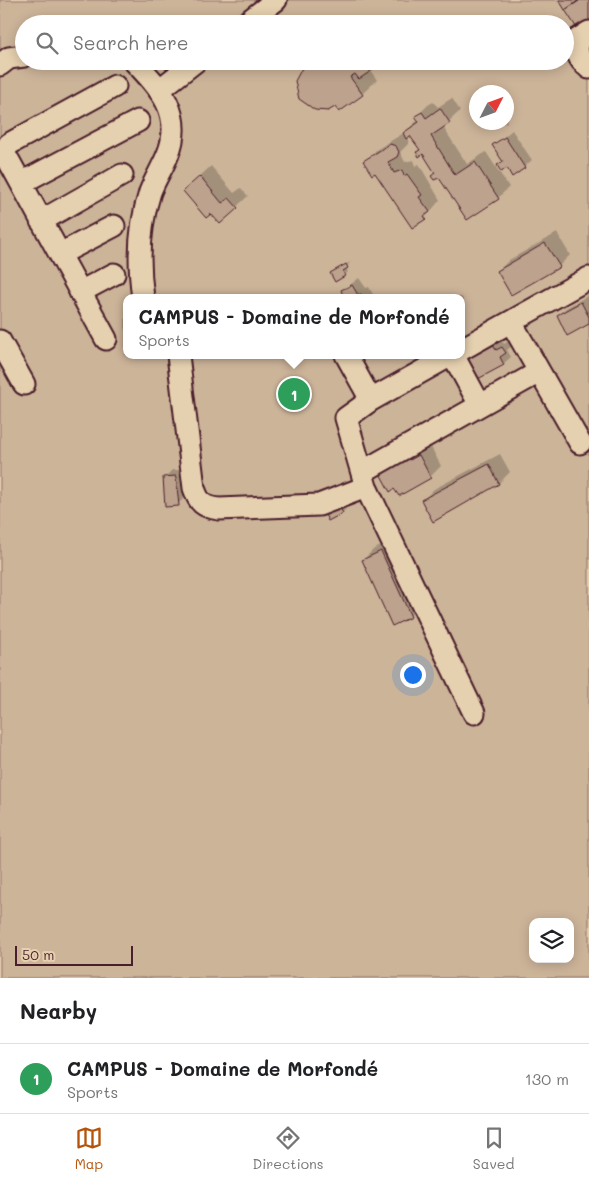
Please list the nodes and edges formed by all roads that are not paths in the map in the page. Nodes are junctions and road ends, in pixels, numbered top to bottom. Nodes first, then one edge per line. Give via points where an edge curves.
1 (276, 0) edge
2 (257, 15) edge
3 (589, 32) edge
4 (15, 57) edge
5 (0, 65) edge
6 (589, 68) edge
7 (142, 70) edge
8 (185, 70) edge
9 (115, 86) dead end
10 (159, 90) junction
11 (138, 121) dead end
12 (1, 155) edge
13 (122, 175) dead end
14 (21, 183) junction
15 (41, 221) junction
16 (114, 226) dead end
17 (60, 254) junction
18 (114, 274) dead end
19 (589, 278) edge
20 (80, 292) junction
21 (142, 294) edge
22 (511, 322) junction
23 (106, 339) dead end
24 (0, 341) edge
25 (465, 347) edge
26 (178, 359) edge
27 (348, 359) edge
28 (445, 359) edge
29 (454, 359) edge
30 (539, 372) junction
31 (24, 384) dead end
32 (371, 400) junction
33 (480, 405) junction
34 (580, 443) dead end
35 (364, 480) junction
36 (474, 713) dead end

1 - 2 lane
3 - 6 lane via 578,39 576,52
4 - 5 lane
7 - 10 lane
8 - 10 lane
9 - 12 lane via 9,144
10 - 21 lane via 169,104 175,129 169,152 150,192 140,240
11 - 14 lane
12 - 14 lane
13 - 15 lane
14 - 15 lane
15 - 17 lane
16 - 17 lane
17 - 20 lane
18 - 20 lane
19 - 22 lane
20 - 23 lane
22 - 25 lane
22 - 30 lane
24 - 31 lane
26 - 35 lane via 194,488 198,500 206,507 320,505
27 - 32 lane
28 - 32 lane
29 - 33 lane
30 - 33 lane
30 - 34 lane
32 - 35 lane via 346,418
33 - 35 lane
35 - 36 lane

